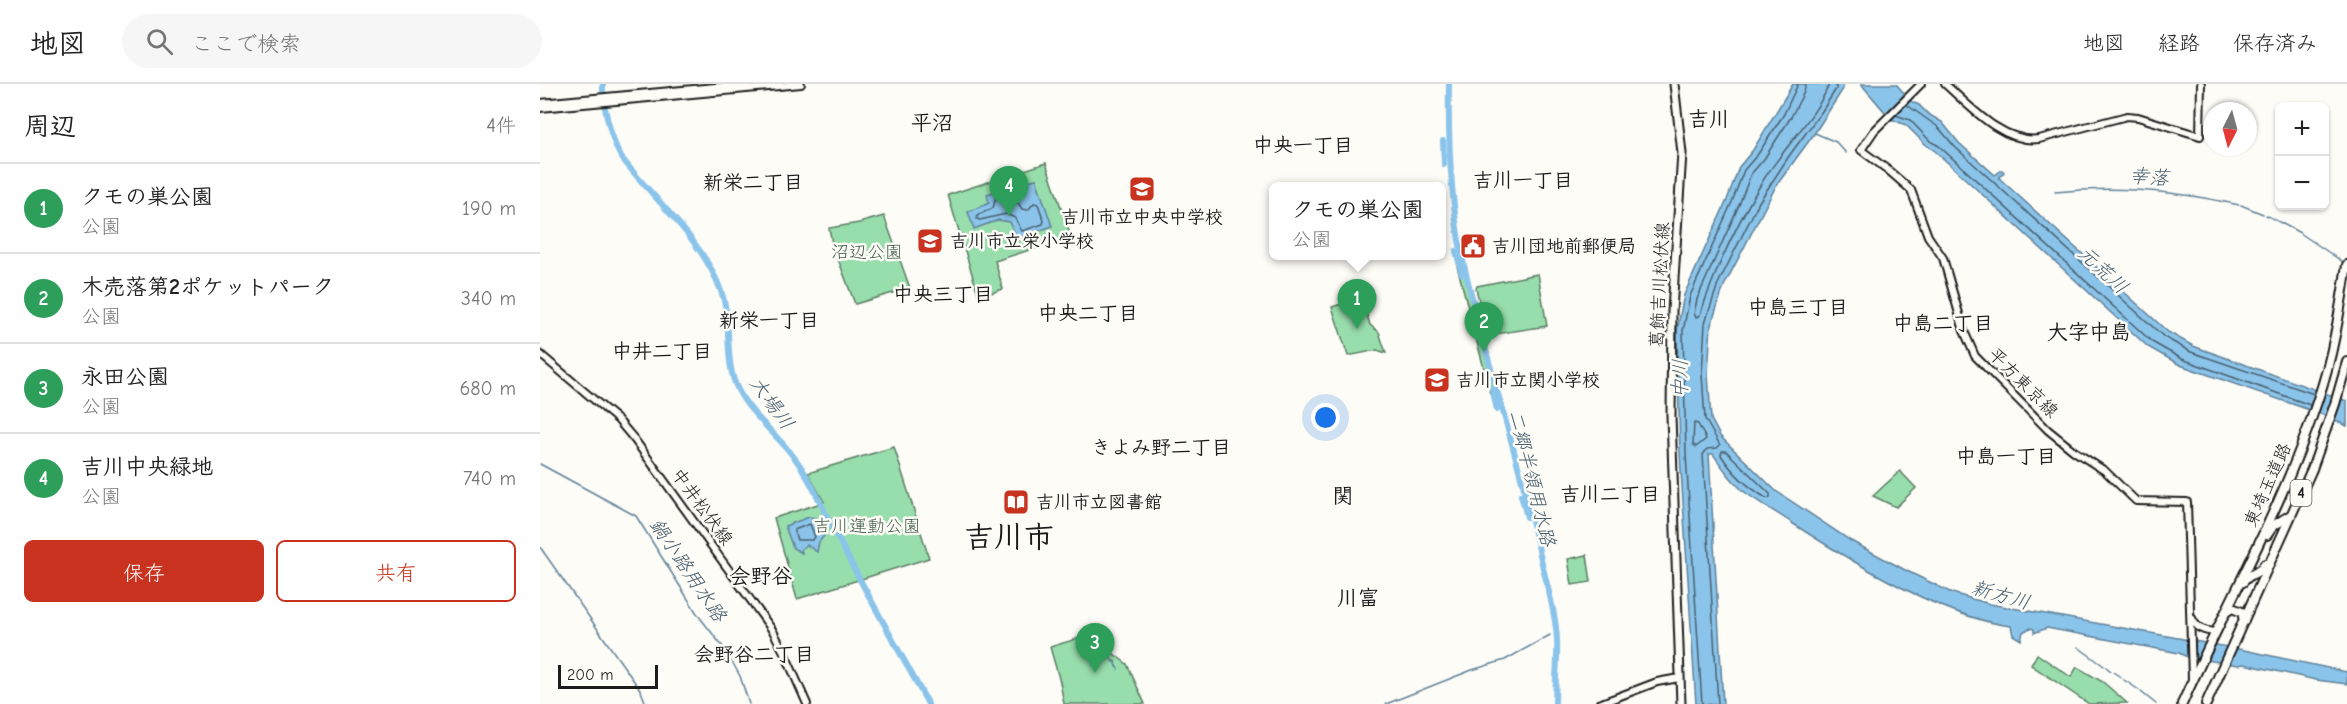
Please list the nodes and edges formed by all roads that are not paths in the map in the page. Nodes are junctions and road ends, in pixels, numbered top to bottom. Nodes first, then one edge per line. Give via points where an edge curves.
1 (748, 84) edge
2 (801, 84) edge
3 (1674, 84) edge
4 (1945, 84) edge
5 (2201, 84) edge
6 (1920, 86) edge
7 (609, 99) junction
8 (540, 106) edge
9 (2347, 265) edge
10 (540, 354) edge
11 (2347, 362) edge
12 (2290, 474) junction
13 (2306, 481) junction
14 (2293, 511) junction
15 (2258, 544) junction
16 (2273, 553) junction
17 (2234, 594) junction
18 (2190, 612) junction
19 (2225, 612) junction
20 (2244, 621) junction
21 (2214, 634) junction
22 (2196, 663) junction
23 (1679, 678) junction
24 (807, 704) edge
25 (1599, 704) edge
26 (1681, 704) edge
27 (2182, 704) edge
28 (2206, 704) edge

1 - 7 main road
2 - 7 main road
3 - 23 main road, 葛飾吉川松伏線 via 1682,153 1671,336
4 - 5 main road via 2004,133 2032,140 2127,116 2200,136
6 - 18 main road, 平方東京線 via 1861,150 1911,190 1929,238 1944,262 1975,356 2048,430 2105,471 2136,501 2187,502
7 - 8 main road
9 - 12 highway, 東埼玉道路 / 4 via 2325,378
10 - 24 main road, 中井松伏線 via 618,420 634,439 773,631
11 - 13 highway, 東埼玉道路 / 4
12 - 13 highway, 4 via 2302,473
12 - 15 highway, 東埼玉道路 / 4
13 - 14 highway, 東埼玉道路 / 4
14 - 15 highway, 4
14 - 16 highway, 東埼玉道路 / 4
15 - 17 highway, 東埼玉道路 / 4
16 - 17 highway, 4 via 2261,570 2246,578
16 - 20 highway, 東埼玉道路 / 4
17 - 19 highway, 東埼玉道路 / 4
18 - 21 main road via 2196,626
18 - 22 main road, 平方東京線
19 - 20 highway via 2238,609
19 - 21 highway, 東埼玉道路 / 4
20 - 28 highway, 東埼玉道路 / 4
21 - 22 highway, 東埼玉道路 / 4
22 - 27 highway, 東埼玉道路 / 4
23 - 25 main road
23 - 26 main road, 葛飾吉川松伏線

